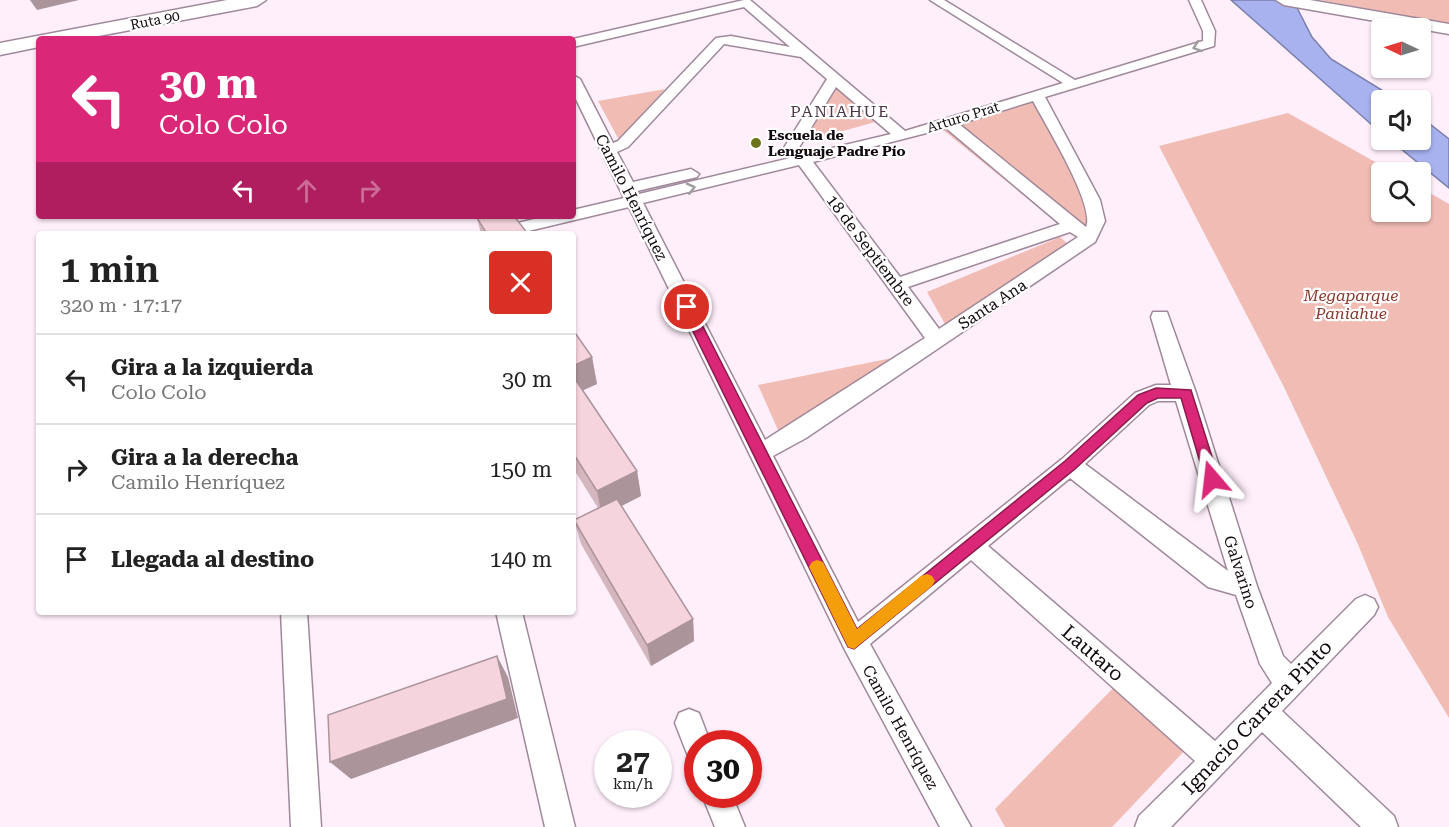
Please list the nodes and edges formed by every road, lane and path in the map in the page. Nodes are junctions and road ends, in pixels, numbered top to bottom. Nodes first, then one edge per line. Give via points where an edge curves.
1 (257, 0) edge
2 (936, 0) edge
3 (1194, 0) edge
4 (1284, 0) edge
5 (1449, 29) edge
6 (68, 36) edge
7 (36, 42) edge
8 (576, 42) edge
9 (0, 49) edge
10 (803, 53) junction
11 (834, 79) junction
12 (1067, 80) junction
13 (576, 85) edge
14 (1037, 95) junction
15 (948, 122) junction
16 (889, 125) junction
17 (902, 136) junction
18 (609, 150) junction
19 (797, 156) junction
20 (631, 195) junction
21 (576, 209) edge
22 (535, 219) edge
23 (1073, 225) junction
24 (487, 231) edge
25 (1089, 238) junction
26 (896, 285) junction
27 (1160, 317) dead end
28 (937, 340) junction
29 (1186, 393) junction
30 (760, 453) junction
31 (1070, 465) junction
32 (970, 545) junction
33 (1245, 586) junction
34 (1365, 607) dead end
35 (294, 615) edge
36 (510, 615) edge
37 (854, 641) junction
38 (1290, 684) junction
39 (1262, 712) junction
40 (1215, 760) junction
41 (722, 808) edge
42 (306, 827) edge
43 (560, 827) edge
44 (730, 827) edge
45 (956, 827) edge
46 (1150, 827) edge
47 (1383, 827) edge

1 - 6 main road, Ruta 90
2 - 12 street
3 -> 12 street, Arturo Prat via 1209,31 1209,43
4 - 5 street
7 - 9 main road
8 - 10 street via 746,3
10 - 11 street
10 - 18 street via 718,42 622,144
11 - 16 street
11 - 19 street
12 - 14 street, Arturo Prat
12 - 16 street, Arturo Prat
13 - 18 street, Camilo Henríquez
14 - 15 street, Arturo Prat
14 - 25 street via 1092,200 1097,221
15 - 17 street, Arturo Prat
15 - 23 street
16 - 17 street
16 - 19 street, Arturo Prat
17 - 19 street, Arturo Prat
18 - 20 street, Camilo Henríquez
19 - 20 street, Arturo Prat
19 - 26 street, 18 de Septiembre
20 - 21 street, Arturo Prat
20 - 30 street, Camilo Henríquez
22 - 24 street, Arturo Prat
23 - 25 street
23 - 26 street
25 - 28 street, Santa Ana
26 - 28 street, 18 de Septiembre
27 - 29 street, Galvarino
28 - 30 street, Santa Ana
29 - 31 street via 1156,393 1142,399
29 - 33 street, Galvarino
30 - 37 street, Camilo Henríquez
31 - 32 street
31 - 33 street via 1217,579
32 - 37 street
32 - 40 street, Lautaro
33 - 38 street, Galvarino via 1273,664
34 - 38 street, Ignacio Carrera Pinto
35 - 42 street
36 - 43 street
37 - 45 street, Camilo Henríquez
38 - 39 street, Ignacio Carrera Pinto
39 - 40 street, Ignacio Carrera Pinto
39 - 47 street
40 - 46 street, Ignacio Carrera Pinto
41 - 44 street

